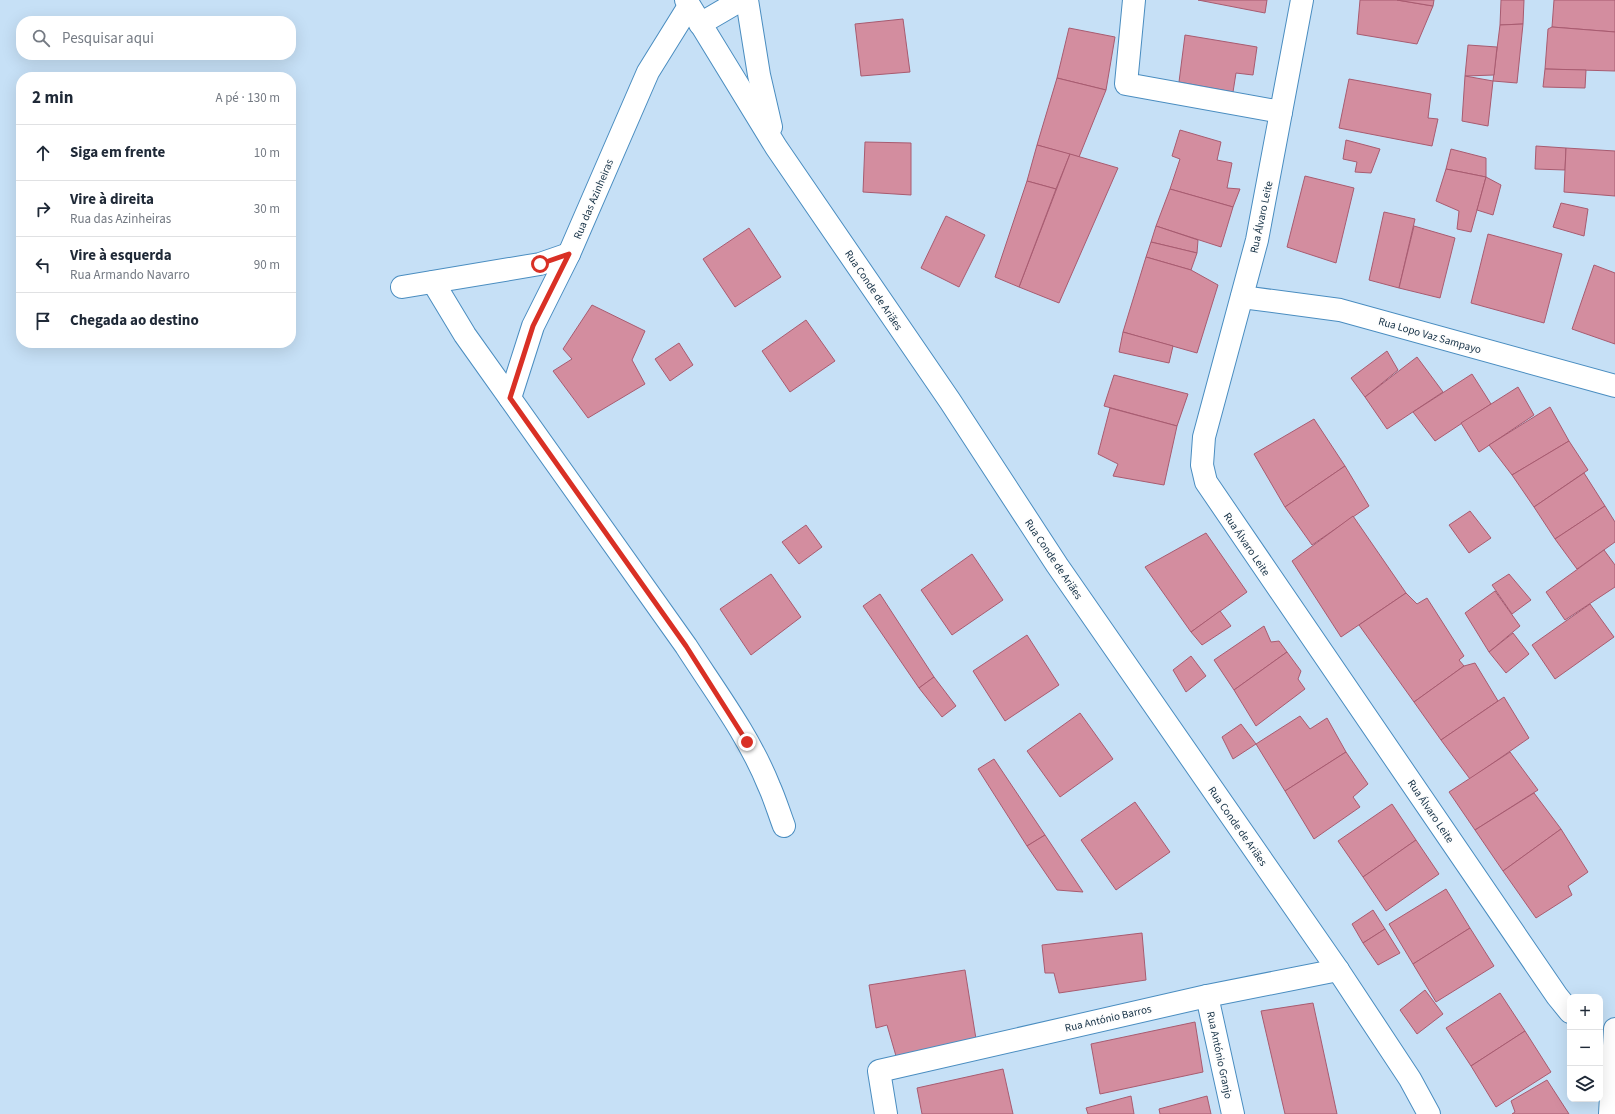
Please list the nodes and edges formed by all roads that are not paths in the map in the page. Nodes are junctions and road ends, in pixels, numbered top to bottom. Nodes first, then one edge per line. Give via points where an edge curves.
1 (738, 0) edge
2 (747, 0) edge
3 (1134, 0) edge
4 (1302, 0) edge
5 (692, 10) edge
6 (1281, 112) junction
7 (776, 147) junction
8 (569, 254) junction
9 (434, 282) junction
10 (402, 287) dead end
11 (1242, 297) junction
12 (1615, 386) edge
13 (510, 398) junction
14 (784, 826) dead end
15 (1338, 970) junction
16 (1207, 996) junction
17 (1567, 1008) edge
18 (1615, 1029) edge
19 (1606, 1058) edge
20 (886, 1114) edge
21 (1233, 1114) edge
22 (1430, 1114) edge
23 (1610, 1114) edge

1 - 5 street via 736,3
2 - 7 street via 759,75
3 - 6 street via 1126,84
4 - 6 street, Rua Álvaro Leite
5 - 7 street, Rua Conde de Ariães
5 - 8 street, Rua das Azinheiras via 648,72
6 - 11 street, Rua Álvaro Leite via 1257,240
7 - 15 street, Rua Conde de Ariães via 950,402 1057,565
8 - 9 street via 540,264
8 - 13 street, Rua das Azinheiras via 533,326
9 - 10 street
9 - 13 street via 466,335
11 - 12 street, Rua Lopo Vaz Sampayo via 1340,310
11 - 17 street, Rua Álvaro Leite via 1204,437 1202,465 1206,482
13 - 14 street via 686,646 747,742 769,785
15 - 16 street, Rua António Barros
15 - 22 street, Rua Conde de Ariães
16 - 20 street, Rua António Barros via 879,1071
16 - 21 street, Rua António Granjo
18 - 19 street
19 - 23 street

